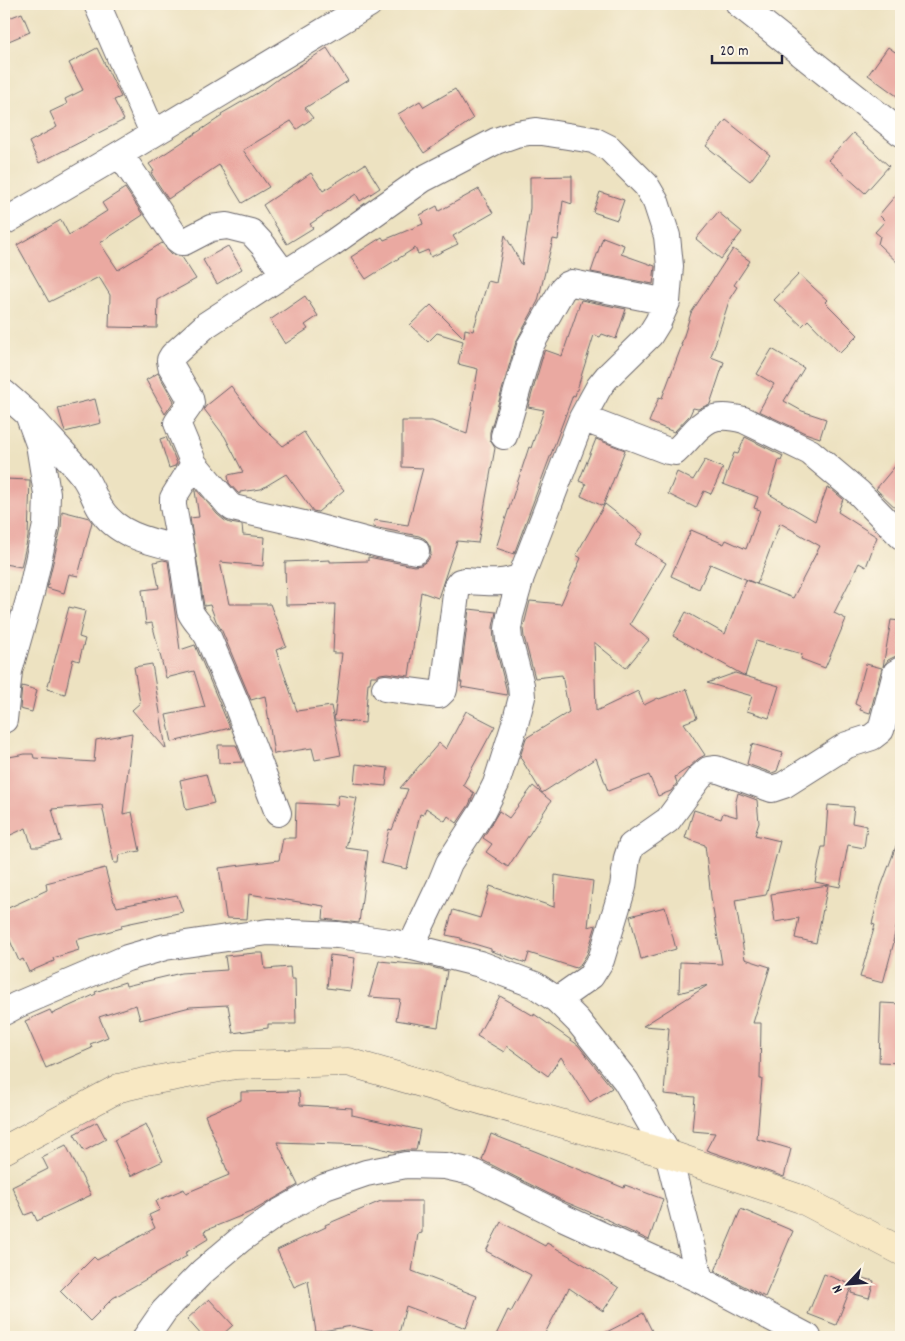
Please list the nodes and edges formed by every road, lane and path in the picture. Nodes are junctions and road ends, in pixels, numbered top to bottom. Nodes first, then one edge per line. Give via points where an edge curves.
1 (97, 4) edge
2 (368, 4) edge
3 (739, 4) edge
4 (153, 133) junction
5 (901, 133) edge
6 (120, 154) junction
7 (4, 222) edge
8 (284, 274) junction
9 (667, 302) junction
10 (4, 394) edge
11 (28, 414) junction
12 (582, 418) junction
13 (504, 436) dead end
14 (194, 464) junction
15 (901, 536) edge
16 (181, 549) junction
17 (416, 551) dead end
18 (521, 577) junction
19 (901, 670) edge
20 (385, 688) dead end
21 (4, 720) edge
22 (278, 814) dead end
23 (412, 946) junction
24 (557, 1000) junction
25 (4, 1012) edge
26 (4, 1150) edge
27 (668, 1154) junction
28 (901, 1251) edge
29 (700, 1280) junction
30 (146, 1337) edge
31 (808, 1337) edge

1 - 4 street
2 - 4 street
3 - 5 street
4 - 6 street
6 - 7 street
6 - 8 street via 181,242 211,228 227,226 251,232
8 - 9 street via 423,179 496,141 536,131 593,140 609,148 646,184 656,202 667,236 670,266
8 - 14 street via 206,325 170,360 190,398 191,403 177,423
9 - 12 street via 650,335 607,377
9 - 13 street via 572,283 567,285 530,346
10 - 11 street
11 - 16 street via 84,477 110,519 140,538
11 - 21 street via 43,464 46,524 9,671
12 - 15 street via 675,452 710,418 744,420 810,452 858,492
12 - 18 street
14 - 16 street via 173,498
14 - 17 street via 234,508
16 - 22 street via 192,617 208,637
18 - 20 street via 502,583 465,581 457,586 442,693
18 - 23 street via 508,629 522,697 515,724 496,784 449,864
19 - 24 street via 896,674 881,730 872,737 847,745 784,785 772,789 716,769 708,770 699,778 668,820 631,846 623,887 601,960 591,976
23 - 24 street via 480,964 535,985
23 - 25 street via 338,935 268,932 165,947 128,958
24 - 27 street via 578,1020 626,1081
26 - 27 main road via 119,1088 234,1065 348,1062
27 - 28 main road via 801,1199
27 - 29 street
29 - 30 street via 472,1172 445,1166 406,1165 366,1173 326,1188 278,1213 202,1272 164,1311
29 - 31 street

